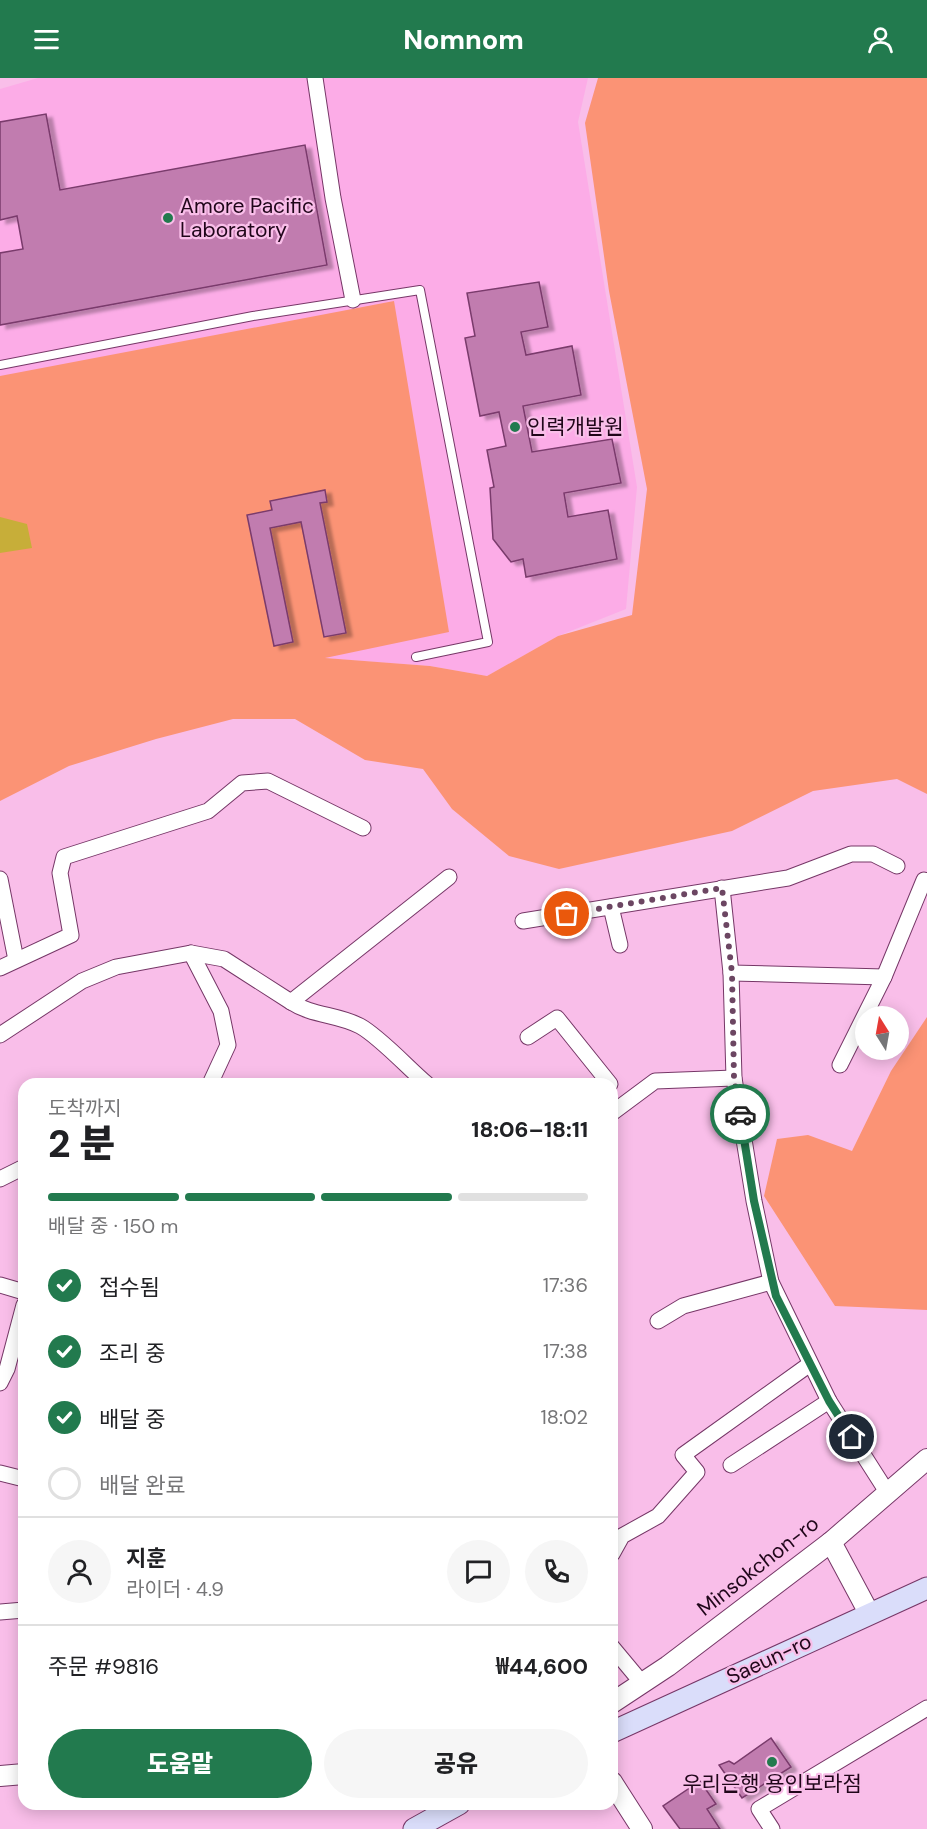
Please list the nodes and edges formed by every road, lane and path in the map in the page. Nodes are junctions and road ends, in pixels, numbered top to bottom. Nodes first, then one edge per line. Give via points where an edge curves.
1 (315, 78) edge
2 (353, 300) junction
3 (0, 365) edge
4 (416, 657) dead end
5 (363, 828) dead end
6 (897, 867) dead end
7 (448, 877) dead end
8 (0, 879) edge
9 (927, 881) edge
10 (722, 888) junction
11 (610, 907) junction
12 (523, 921) dead end
13 (620, 945) dead end
14 (191, 953) junction
15 (16, 960) junction
16 (0, 968) edge
17 (732, 973) junction
18 (884, 977) junction
19 (291, 1002) junction
20 (0, 1035) edge
21 (528, 1037) dead end
22 (840, 1065) dead end
23 (213, 1078) edge
24 (421, 1078) edge
25 (605, 1078) edge
26 (734, 1078) junction
27 (618, 1095) edge
28 (624, 1103) junction
29 (618, 1108) edge
30 (18, 1170) edge
31 (0, 1179) edge
32 (771, 1281) junction
33 (0, 1285) edge
34 (18, 1290) edge
35 (658, 1321) dead end
36 (18, 1329) edge
37 (810, 1364) junction
38 (0, 1383) edge
39 (829, 1401) junction
40 (927, 1459) edge
41 (731, 1464) dead end
42 (0, 1473) edge
43 (18, 1478) edge
44 (887, 1491) junction
45 (831, 1542) junction
46 (618, 1543) edge
47 (927, 1588) edge
48 (18, 1610) edge
49 (0, 1612) edge
50 (869, 1613) junction
51 (618, 1654) edge
52 (642, 1683) junction
53 (618, 1699) edge
54 (927, 1708) edge
55 (618, 1729) edge
56 (18, 1774) edge
57 (0, 1776) edge
58 (618, 1791) edge
59 (448, 1810) edge
60 (414, 1829) edge
61 (642, 1829) edge
62 (772, 1829) edge

1 - 2 street
2 - 3 lane
2 - 4 lane via 420,290 488,642
5 - 15 street via 268,781 242,783 208,811 64,857 60,873 71,935
6 - 10 street via 873,854 851,854 788,878
7 - 19 street
8 - 15 street
9 - 18 street via 924,880
10 - 11 street
10 - 17 street
11 - 12 street
11 - 13 street
14 - 19 street via 224,959
14 - 20 street via 116,967 82,981
14 - 23 street via 220,1011 228,1045
15 - 16 street
17 - 18 street
17 - 26 street
18 - 22 street
19 - 24 street via 306,1012 329,1014 362,1027
21 - 25 street via 557,1018
26 - 28 street via 655,1081
26 - 32 street
27 - 28 street
28 - 29 street
30 - 31 street
32 - 35 street via 683,1306
32 - 37 street
33 - 34 street
36 - 38 street via 8,1369
37 - 39 street
37 - 46 street via 683,1455 697,1472 658,1516 622,1536
39 - 41 street
39 - 44 street
40 - 44 street, Minsokchon-ro
42 - 43 street
44 - 45 street, Minsokchon-ro
45 - 50 street
45 - 52 street, Minsokchon-ro
47 - 50 main road, Saeun-ro
48 - 49 street
50 - 55 main road, Saeun-ro
51 - 52 street
52 - 53 street, Minsokchon-ro
54 - 62 street via 759,1809
56 - 57 street
58 - 61 street
59 - 60 main road

